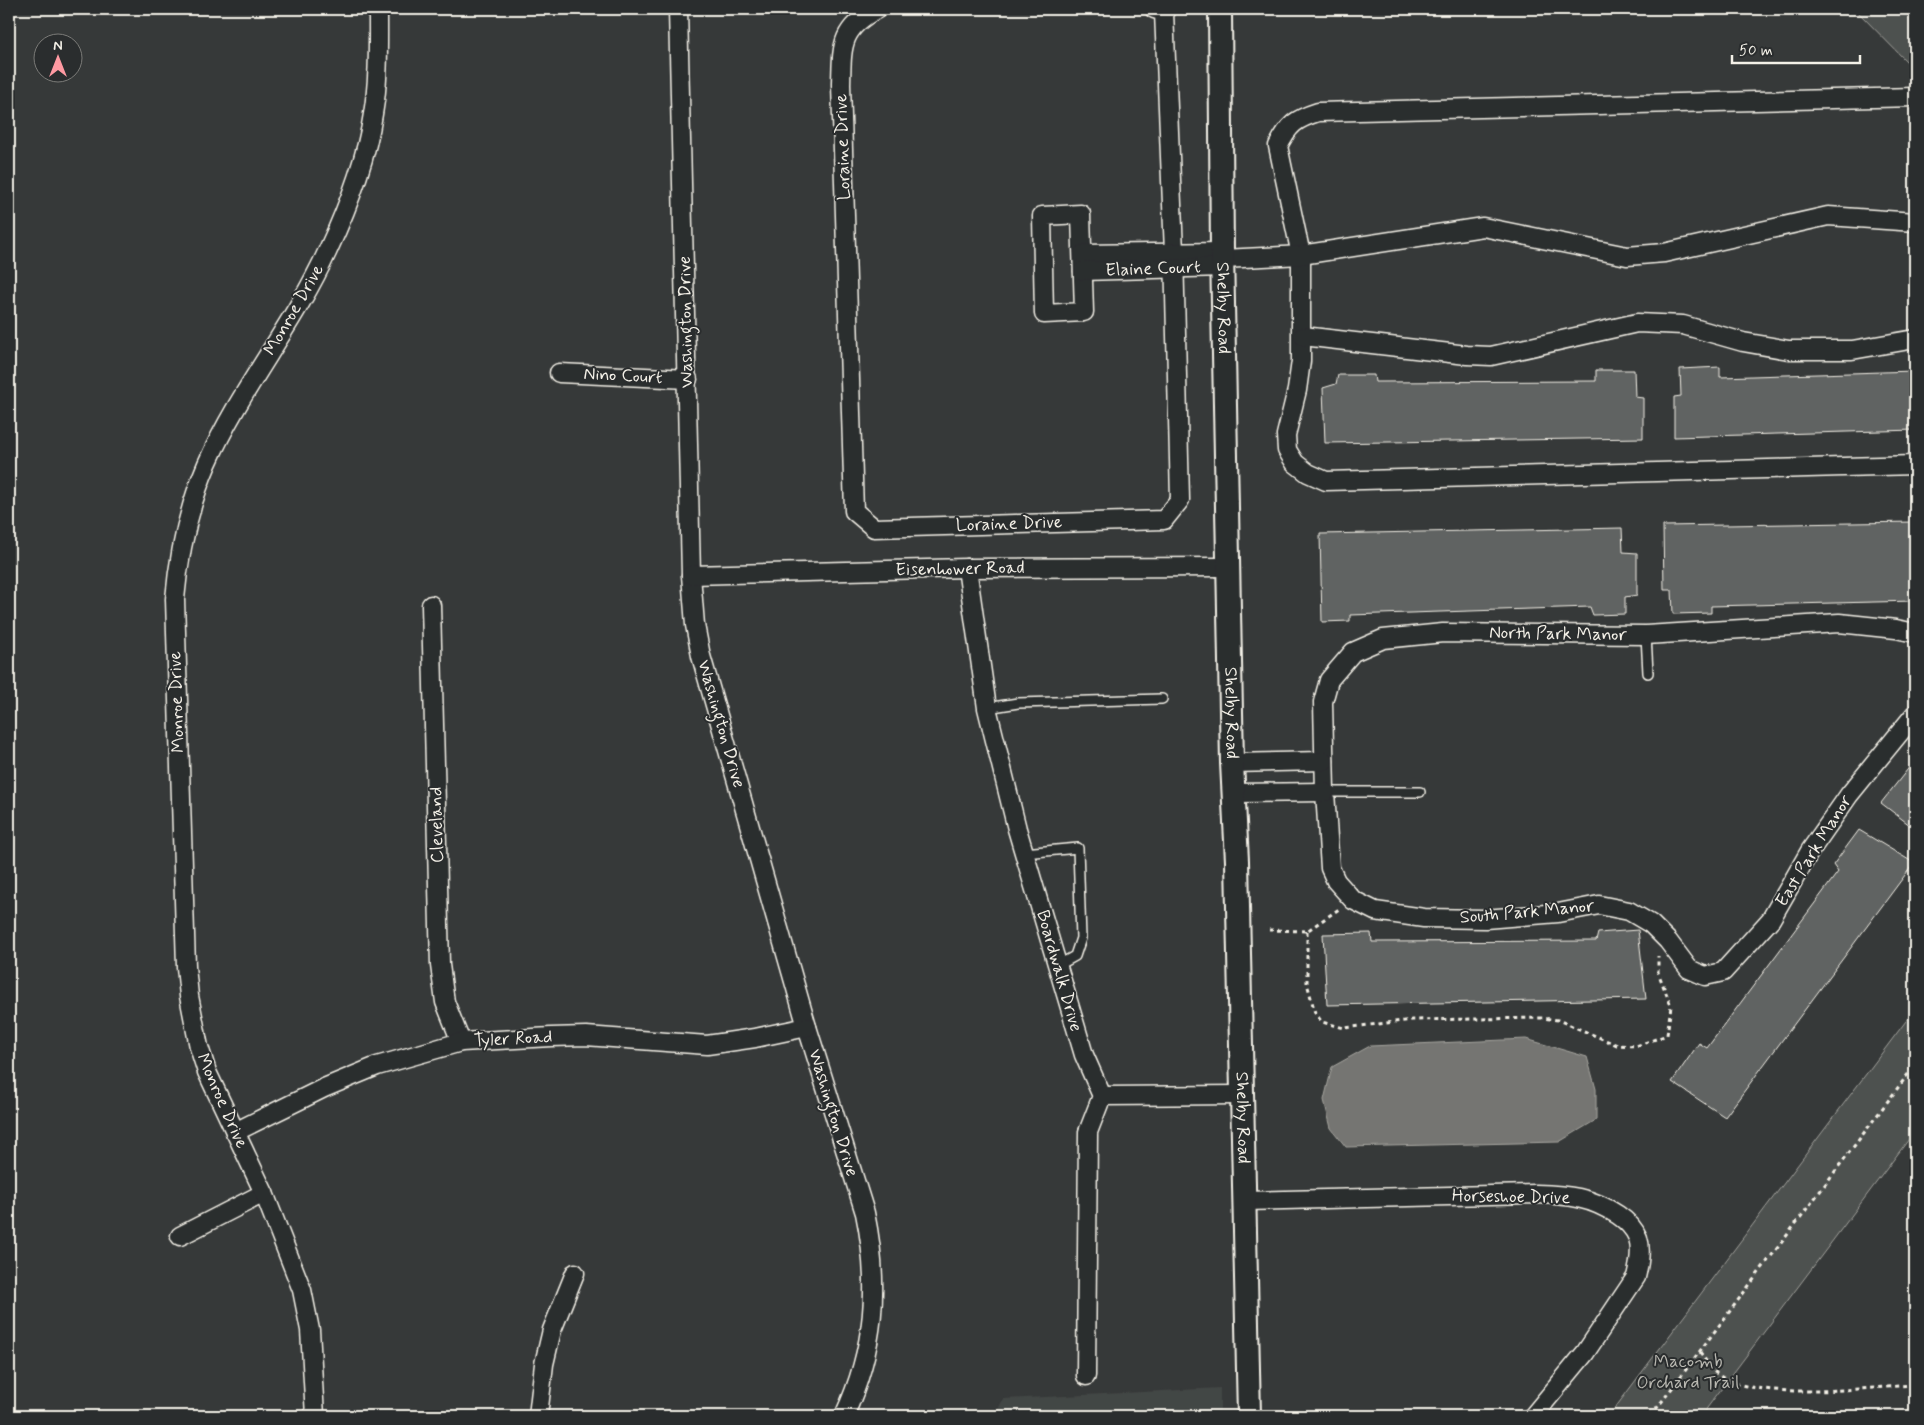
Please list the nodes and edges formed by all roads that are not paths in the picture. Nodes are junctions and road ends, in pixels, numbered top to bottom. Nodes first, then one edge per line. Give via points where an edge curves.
1 (378, 9) edge
2 (678, 9) edge
3 (876, 9) edge
4 (1154, 9) edge
5 (1220, 9) edge
6 (1915, 97) edge
7 (1915, 222) edge
8 (1301, 255) junction
9 (1222, 259) junction
10 (1174, 260) junction
11 (1083, 263) junction
12 (1302, 336) junction
13 (1915, 339) edge
14 (559, 373) dead end
15 (688, 379) junction
16 (1915, 465) edge
17 (1229, 567) junction
18 (967, 568) junction
19 (692, 575) junction
20 (431, 605) dead end
21 (1915, 633) edge
22 (1646, 635) junction
23 (1648, 673) dead end
24 (1162, 699) dead end
25 (987, 708) junction
26 (1915, 714) edge
27 (1324, 761) junction
28 (1232, 763) junction
29 (1325, 792) junction
30 (1420, 792) dead end
31 (1233, 793) junction
32 (1024, 853) junction
33 (1057, 966) junction
34 (1704, 976) joint
35 (807, 1027) junction
36 (461, 1042) junction
37 (1241, 1095) junction
38 (1102, 1096) junction
39 (235, 1132) junction
40 (264, 1193) junction
41 (1245, 1200) junction
42 (180, 1236) dead end
43 (575, 1273) dead end
44 (1086, 1376) dead end
45 (315, 1416) edge
46 (538, 1416) edge
47 (844, 1416) edge
48 (1249, 1416) edge
49 (1533, 1416) edge

1 - 39 street, Monroe Drive via 373,115 356,180 339,225 305,296 206,465 177,573 175,626 189,996 207,1072
2 - 15 street, Washington Drive
3 - 10 street, Loraine Drive via 860,18 847,33 842,51 854,511 874,528 1164,520 1180,500
4 - 10 street, Loraine Drive via 1164,12
5 - 9 street, Shelby Road
6 - 8 street via 1318,112 1298,118 1278,146
7 - 8 street, Elaine Court via 1828,216 1664,253 1627,256 1483,227
8 - 9 street, Elaine Court
8 - 12 street
9 - 10 street, Elaine Court
9 - 17 street, Shelby Road
10 - 11 street, Elaine Court
11 - 11 street, Elaine Court via 1081,214 1042,216 1044,314 1084,312
12 - 13 street via 1491,356 1637,323 1683,326 1789,350 1852,350
12 - 16 street via 1297,390 1286,435 1287,450 1295,463 1308,473 1326,480
14 - 15 street, Nino Court
15 - 19 street, Washington Drive
17 - 18 street, Eisenhower Road
17 - 28 street, Shelby Road
18 - 19 street, Eisenhower Road
18 - 25 street, Boardwalk Drive
19 - 35 street, Washington Drive via 695,625 701,656
20 - 36 street, Cleveland via 440,965 445,1002
21 - 22 street, North Park Manor via 1839,623
22 - 23 lane
22 - 27 street, North Park Manor via 1443,633 1383,639 1353,652 1329,680 1324,702
24 - 25 lane via 1018,703
25 - 32 street, Boardwalk Drive
26 - 34 street, East Park Manor via 1849,795 1810,852 1771,919 1722,972
27 - 28 street
27 - 29 street, North Park Manor
28 - 31 street, Shelby Road
29 - 30 lane
29 - 31 street
29 - 34 street, South Park Manor via 1330,868 1336,881 1353,900 1375,910 1424,918 1485,919 1558,913 1599,905 1629,911 1651,924 1689,969
31 - 37 street, Shelby Road
32 - 33 street, Boardwalk Drive
32 - 33 lane via 1078,848 1081,938 1076,956
33 - 38 street, Boardwalk Drive via 1084,1055
35 - 36 street, Tyler Road via 707,1045 586,1036
35 - 47 street, Washington Drive via 865,1213 874,1270 871,1330 857,1385
36 - 39 street, Tyler Road via 377,1066
37 - 38 street
37 - 41 street, Shelby Road
38 - 44 street via 1088,1132
39 - 40 street, Monroe Drive
40 - 42 street
40 - 45 street, Monroe Drive via 307,1309
41 - 48 street, Shelby Road
41 - 49 street, Horseshoe Drive via 1565,1195 1588,1199 1627,1221 1640,1246 1636,1277 1584,1353
43 - 46 street via 552,1330

